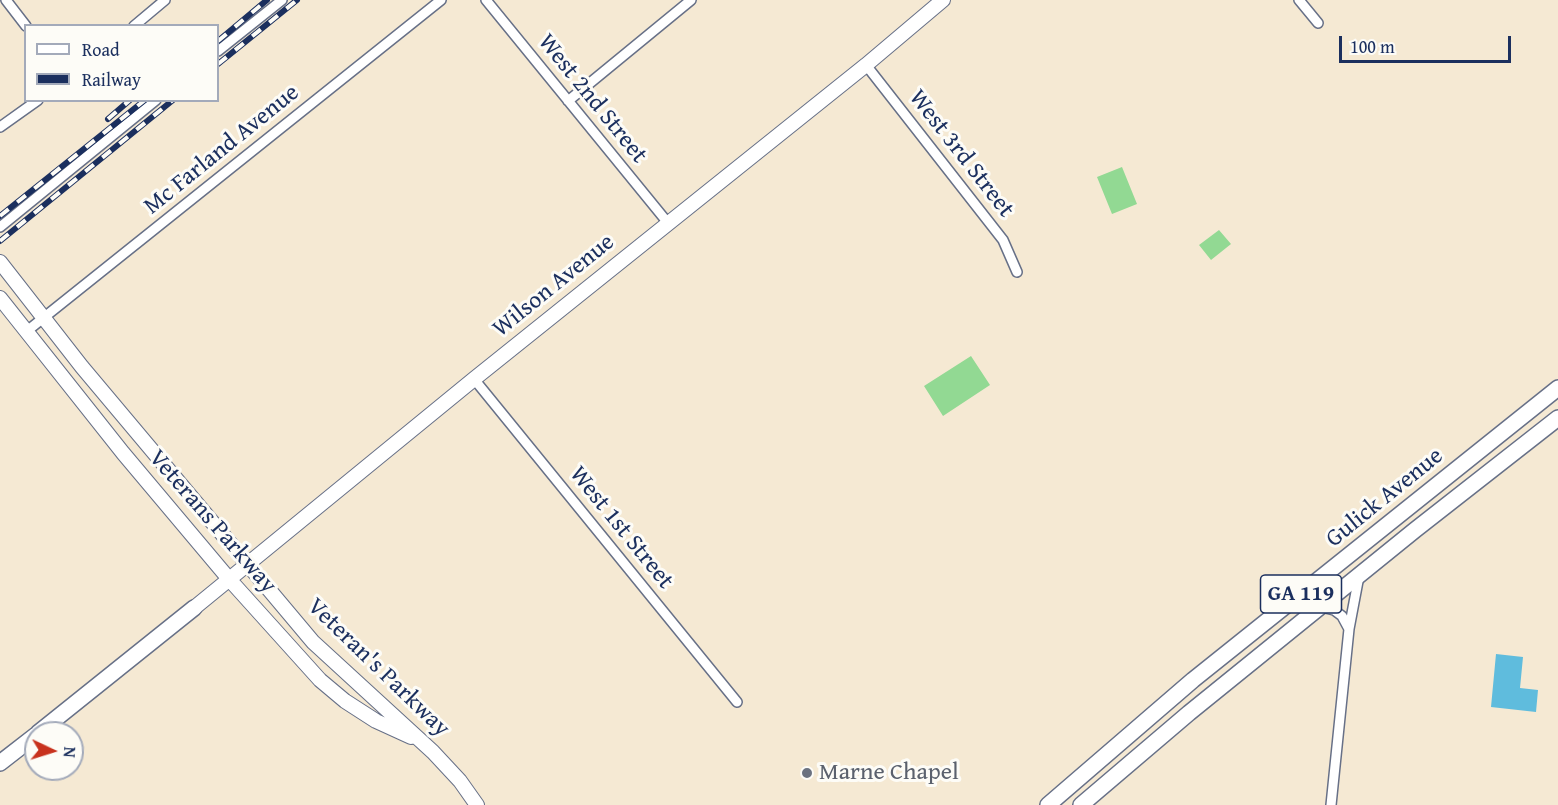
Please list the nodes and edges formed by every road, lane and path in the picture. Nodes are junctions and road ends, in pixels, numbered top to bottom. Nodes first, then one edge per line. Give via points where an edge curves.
1 (6, 0) edge
2 (165, 0) edge
3 (282, 0) edge
4 (441, 0) edge
5 (486, 0) edge
6 (691, 0) edge
7 (943, 0) edge
8 (1299, 0) edge
9 (1318, 23) dead end
10 (24, 24) edge
11 (136, 24) edge
12 (219, 50) edge
13 (866, 65) junction
14 (568, 100) junction
15 (35, 102) edge
16 (154, 102) edge
17 (0, 127) edge
18 (668, 223) junction
19 (0, 227) edge
20 (0, 262) edge
21 (1017, 272) dead end
22 (0, 298) edge
23 (44, 318) junction
24 (27, 332) junction
25 (474, 380) junction
26 (1558, 388) edge
27 (1558, 418) edge
28 (247, 564) junction
29 (1359, 576) junction
30 (229, 579) junction
31 (1321, 607) junction
32 (194, 608) joint
33 (1349, 629) junction
34 (737, 702) dead end
35 (53, 721) edge
36 (421, 742) junction
37 (24, 745) edge
38 (0, 764) edge
39 (460, 781) junction
40 (469, 805) edge
41 (477, 805) edge
42 (1048, 805) edge
43 (1081, 805) edge
44 (1331, 805) edge

1 - 10 street
2 - 11 street
3 - 12 street
4 - 23 street, Mc Farland Avenue
5 - 14 street, West 2nd Street
6 - 14 street
7 - 13 main road, Wilson Avenue
8 - 9 street
13 - 18 main road, Wilson Avenue
13 - 21 street, West 3rd Street via 1003,240
14 - 18 street, West 2nd Street
15 - 17 street
16 - 19 street
18 - 25 main road, Wilson Avenue
20 - 23 main road, Veterans Parkway
22 - 24 main road, Veterans Parkway
23 - 24 street, Mc Farland Avenue
23 - 28 main road, Veterans Parkway
24 - 30 main road, Veterans Parkway
25 - 28 main road, Wilson Avenue
25 - 34 street, West 1st Street
26 - 42 main road, Gulick Avenue / GA 119 via 1193,680
27 - 29 main road, Gulick Avenue / GA 119
28 - 30 main road, Wilson Avenue
28 - 36 main road, Veteran's Parkway via 313,642
29 - 31 main road, Gulick Avenue / GA 119
29 - 33 street
30 - 32 main road, Wilson Avenue
30 - 36 main road, Veterans Parkway via 345,702
31 - 33 street via 1342,616
31 - 43 main road, Gulick Avenue / GA 119
32 - 35 main road
33 - 44 street
36 - 39 main road, Veteran's Parkway
37 - 38 main road
39 - 40 main road
39 - 41 main road, Veteran's Parkway

